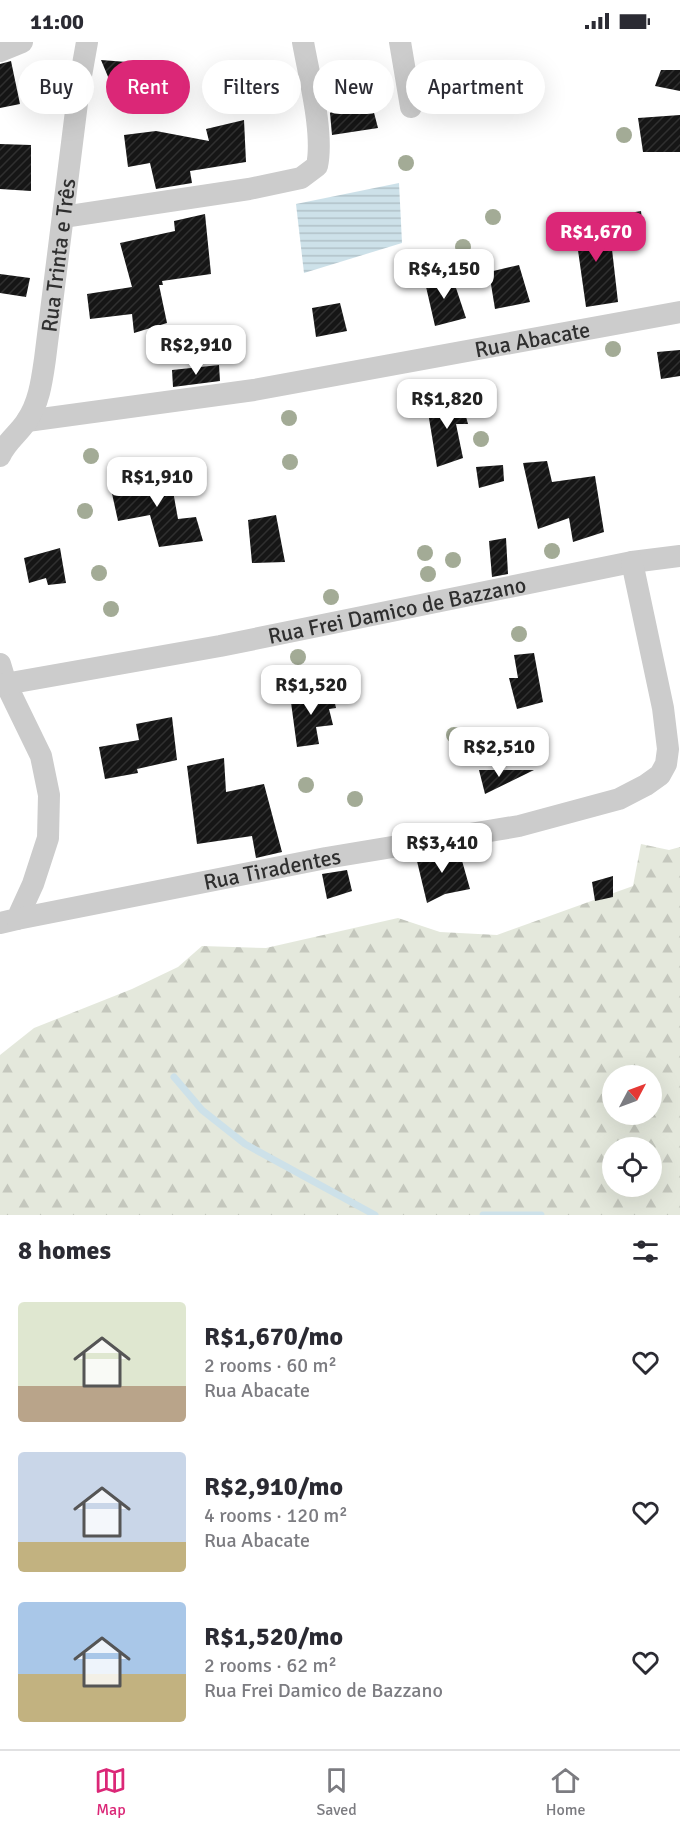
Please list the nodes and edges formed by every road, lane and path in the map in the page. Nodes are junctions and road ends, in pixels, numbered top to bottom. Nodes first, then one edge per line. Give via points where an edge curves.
1 (22, 42) edge
2 (87, 42) edge
3 (303, 42) edge
4 (400, 42) edge
5 (0, 51) edge
6 (406, 77) edge
7 (63, 217) junction
8 (680, 312) edge
9 (27, 421) junction
10 (0, 456) edge
11 (680, 556) edge
12 (632, 562) junction
13 (2, 678) edge
14 (9, 921) edge

1 - 5 street
2 - 7 street, Rua Trinta e Três
3 - 7 street via 320,154 317,166 301,178
4 - 6 street
7 - 9 street, Rua Trinta e Três via 39,395
8 - 9 street, Rua Abacate via 254,390
9 - 10 street, Rua Trinta e Três
11 - 12 street, Rua Frei Damico de Bazzano
12 - 13 street, Rua Frei Damico de Bazzano via 220,645
12 - 14 street, Rua Tiradentes via 668,749 660,775 646,785 620,799 519,826 326,858
13 - 14 street via 41,756 49,795 48,838 33,884

